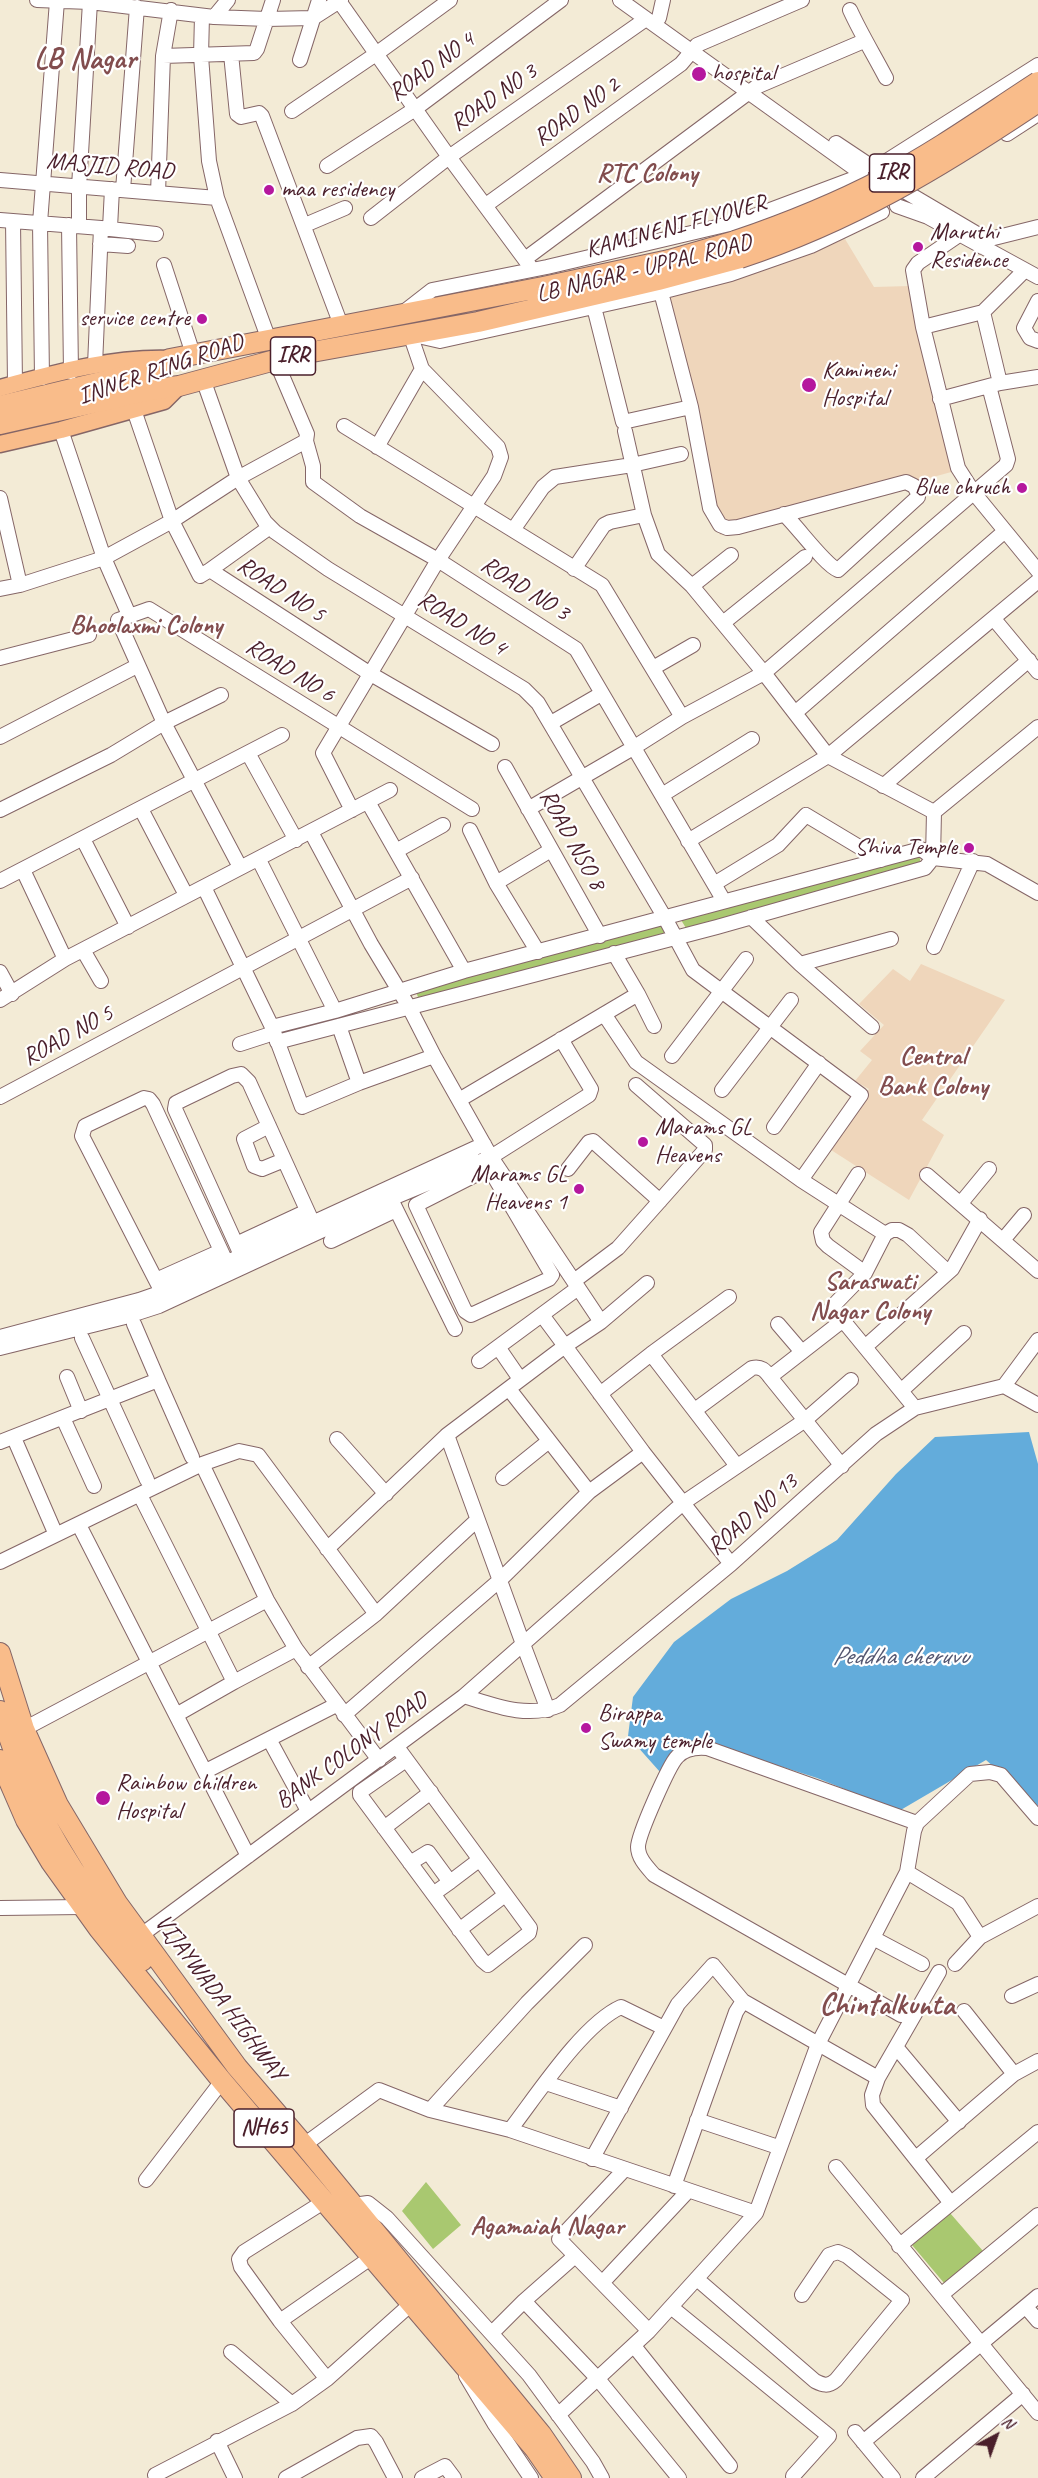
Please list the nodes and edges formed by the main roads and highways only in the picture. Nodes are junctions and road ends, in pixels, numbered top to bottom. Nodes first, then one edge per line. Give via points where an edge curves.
1 (1038, 82) edge
2 (1038, 102) edge
3 (737, 249) junction
4 (400, 315) joint
5 (335, 326) junction
6 (410, 334) joint
7 (277, 338) junction
8 (334, 348) junction
9 (282, 358) junction
10 (170, 359) junction
11 (8, 386) edge
12 (179, 386) junction
13 (0, 406) edge
14 (0, 424) edge
15 (0, 444) edge
16 (0, 1653) edge
17 (0, 1711) edge
18 (0, 1760) edge
19 (4, 1782) edge
20 (175, 1982) junction
21 (276, 2126) junction
22 (555, 2478) edge
23 (572, 2478) edge

1 - 3 highway, KAMINENI FLYOVER / IRR, bridge via 883,179
2 - 3 highway, KAMINENI FLYOVER / IRR, bridge via 958,156 891,194 806,234
3 - 4 highway, KAMINENI FLYOVER / IRR
3 - 6 highway, KAMINENI FLYOVER / IRR via 658,280
4 - 5 highway, INNER RING ROAD / IRR
5 - 7 highway, INNER RING ROAD / IRR
5 - 8 highway
6 - 8 highway, INNER RING ROAD / IRR
7 - 9 highway
7 - 10 highway, INNER RING ROAD / IRR
8 - 9 highway, INNER RING ROAD / IRR
9 - 12 highway, INNER RING ROAD / IRR
10 - 11 main road, INNER RING ROAD / IRR via 95,365
10 - 13 highway, IRR via 143,372
12 - 14 highway, IRR
12 - 15 main road, INNER RING ROAD / IRR via 164,401
16 - 20 highway, VIJAYWADA HIGHWAY / NH65 via 24,1729 62,1812 111,1895
17 - 20 highway via 26,1781 64,1855 142,1960 151,1970
18 - 19 highway, VIJAYWADA HIGHWAY / NH65
19 - 21 highway, VIJAYWADA HIGHWAY / NH65 via 82,1907 222,2081
20 - 21 highway, VIJAYWADA HIGHWAY / NH65
21 - 22 highway, VIJAYWADA HIGHWAY / NH65 via 325,2201 535,2449
21 - 23 highway, VIJAYWADA HIGHWAY / NH65 via 304,2145 541,2434

